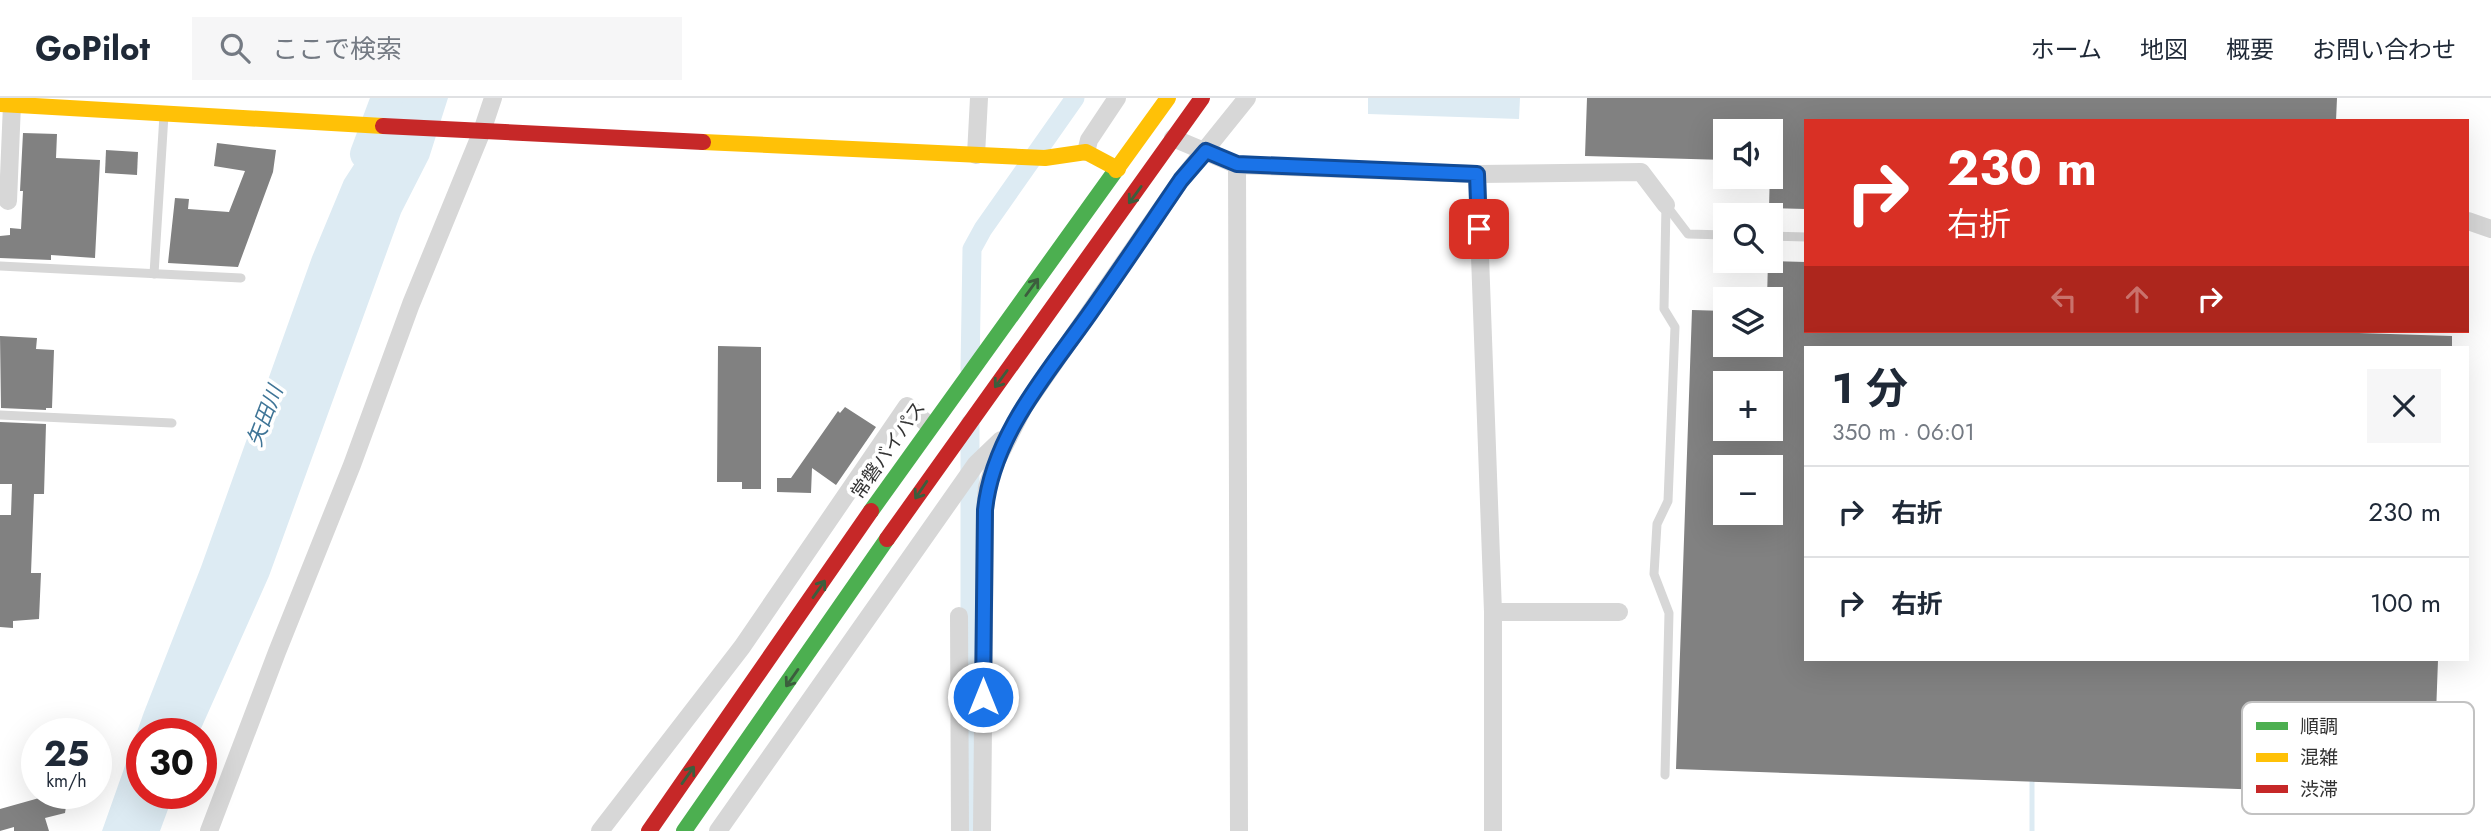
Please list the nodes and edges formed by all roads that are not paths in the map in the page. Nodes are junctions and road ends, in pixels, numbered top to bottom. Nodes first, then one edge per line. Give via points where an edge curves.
1 (493, 98) edge
2 (979, 98) edge
3 (1117, 98) edge
4 (1168, 98) edge
5 (1202, 98) edge
6 (1247, 98) edge
7 (6, 104) edge
8 (157, 108) edge
9 (479, 130) junction
10 (1173, 138) junction
11 (1206, 151) junction
12 (1086, 152) junction
13 (976, 155) junction
14 (1237, 164) junction
15 (1118, 169) junction
16 (1477, 174) junction
17 (8, 201) dead end
18 (1666, 205) junction
19 (2469, 221) edge
20 (2491, 229) edge
21 (1713, 235) edge
22 (1783, 236) edge
23 (1804, 237) edge
24 (0, 265) edge
25 (154, 274) junction
26 (241, 278) dead end
27 (0, 415) edge
28 (172, 423) dead end
29 (930, 426) junction
30 (1010, 431) junction
31 (1493, 612) junction
32 (1619, 612) dead end
33 (959, 616) dead end
34 (1665, 775) dead end
35 (209, 831) edge
36 (600, 831) edge
37 (649, 831) edge
38 (684, 831) edge
39 (718, 831) edge
40 (960, 831) edge
41 (982, 831) edge
42 (1239, 831) edge
43 (1493, 831) edge

1 - 9 street
2 - 13 street
3 - 12 street
4 - 15 main road, 常磐バイパス
5 - 10 main road
6 - 11 street
7 - 8 main road
7 - 17 street
8 - 9 main road via 352,125
8 - 25 lane
9 - 13 main road
9 - 35 street
10 - 11 street
10 -> 38 main road
11 - 14 street
11 - 30 street via 1181,180
12 - 13 main road via 1045,158
12 - 15 main road
14 - 16 street
14 - 42 street
29 -> 15 main road, 常磐バイパス
16 - 18 street via 1640,173
16 - 31 street
18 - 21 lane via 1688,234
18 - 34 lane via 1664,309 1675,327 1668,502 1657,524 1654,574 1669,613
19 - 20 street
22 - 23 lane
24 - 25 lane
25 - 26 lane
27 - 28 lane
29 - 36 street via 907,406 742,647
37 -> 29 main road, 常磐バイパス
30 - 39 street via 976,464
30 - 41 street via 987,487 985,510
31 - 32 street
31 - 43 street
33 - 40 street

